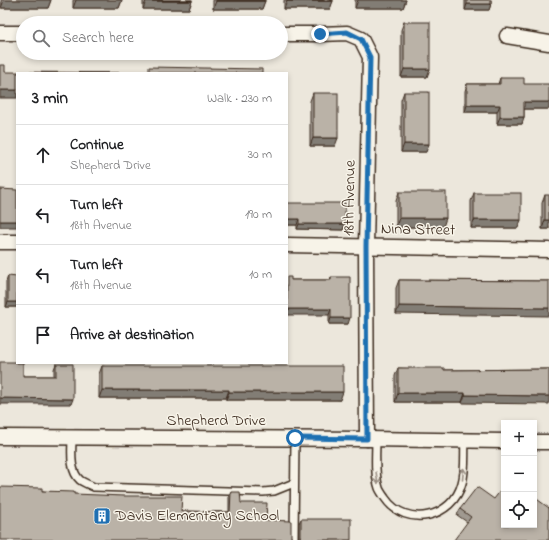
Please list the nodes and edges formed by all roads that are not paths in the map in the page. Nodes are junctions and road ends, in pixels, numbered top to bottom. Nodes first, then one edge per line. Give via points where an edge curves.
1 (0, 33) edge
2 (16, 33) edge
3 (288, 34) edge
4 (507, 36) dead end
5 (549, 43) edge
6 (0, 242) edge
7 (16, 242) edge
8 (288, 245) edge
9 (366, 246) junction
10 (549, 250) edge
11 (0, 437) edge
12 (72, 437) junction
13 (295, 438) junction
14 (372, 439) junction
15 (465, 441) junction
16 (501, 441) edge
17 (537, 442) edge
18 (549, 442) edge
19 (294, 483) junction
20 (294, 540) edge

1 - 2 street
3 - 9 street, 18th Avenue via 347,32 361,39 370,57
4 - 5 street
6 - 7 street
8 - 9 street, Nina Street
9 - 10 street, Nina Street
9 - 14 street, 18th Avenue
11 - 12 street, Shepherd Drive
12 - 13 street, Shepherd Drive
12 - 19 lane via 74,473 81,481 94,487 263,492 274,491
13 - 14 street, Shepherd Drive
13 - 19 lane
14 - 15 street, Shepherd Drive
14 -> 15 lane via 379,489 398,511 414,516 430,515 446,508 457,495 462,483
15 - 16 street, Shepherd Drive
17 - 18 street
19 - 20 lane

